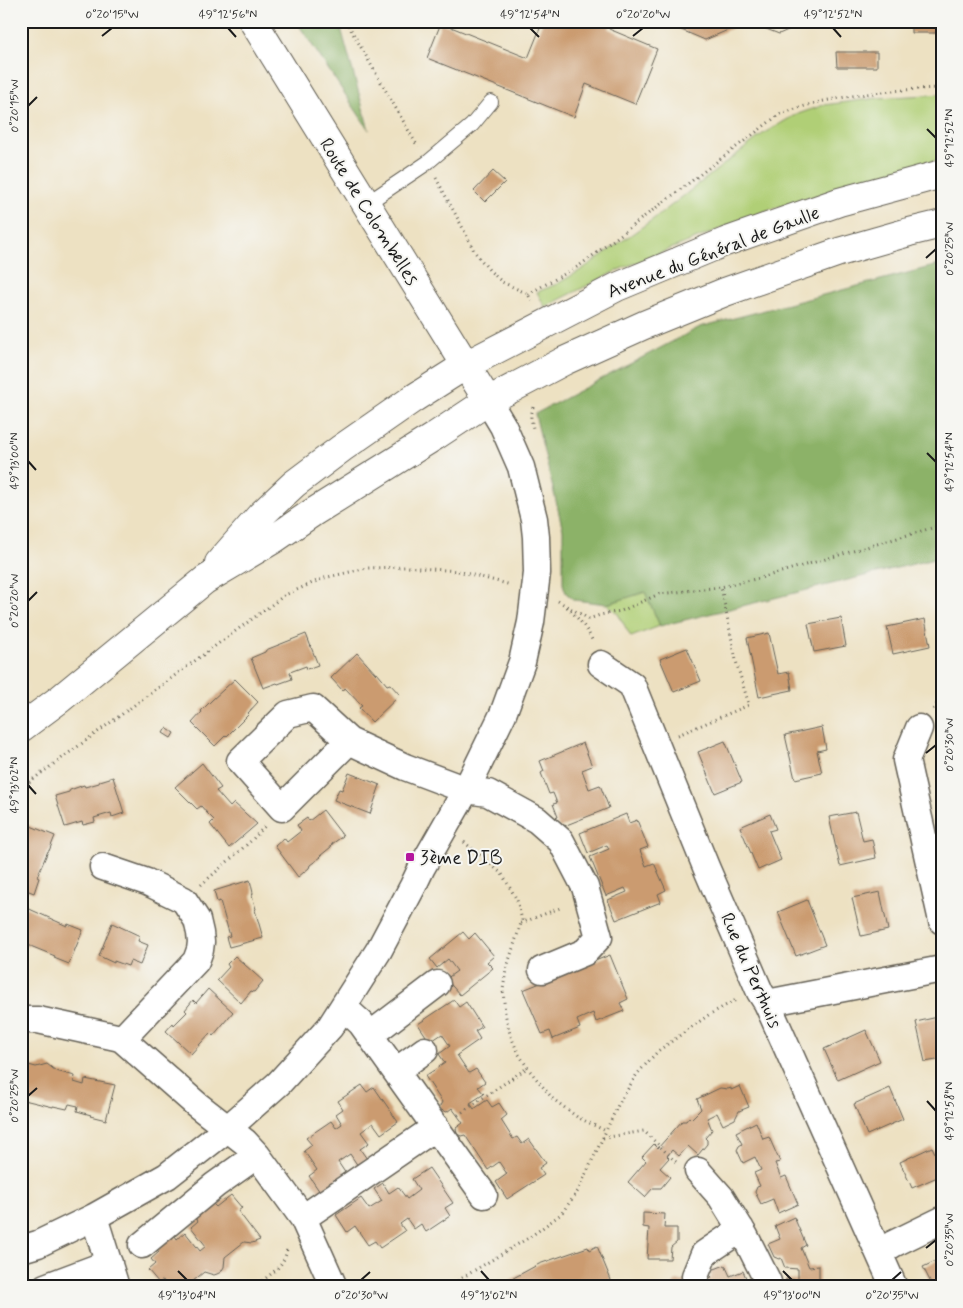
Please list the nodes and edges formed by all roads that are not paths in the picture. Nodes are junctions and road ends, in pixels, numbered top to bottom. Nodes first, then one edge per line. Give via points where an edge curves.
1 (253, 21) edge
2 (492, 102) dead end
3 (942, 174) edge
4 (366, 204) junction
5 (942, 224) edge
6 (466, 365) junction
7 (488, 401) junction
8 (205, 580) junction
9 (601, 664) road end
10 (21, 728) edge
11 (919, 728) dead end
12 (349, 741) junction
13 (466, 790) junction
14 (103, 867) dead end
15 (942, 921) edge
16 (942, 969) edge
17 (542, 970) dead end
18 (437, 984) dead end
19 (763, 998) junction
20 (342, 1010) junction
21 (21, 1020) edge
22 (370, 1035) junction
23 (122, 1039) junction
24 (425, 1050) dead end
25 (396, 1071) junction
26 (437, 1128) junction
27 (227, 1129) junction
28 (257, 1155) junction
29 (698, 1171) road end
30 (484, 1194) dead end
31 (94, 1217) junction
32 (303, 1218) junction
33 (942, 1220) edge
34 (741, 1228) junction
35 (142, 1245) dead end
36 (21, 1249) edge
37 (879, 1253) junction
38 (113, 1275) edge
39 (695, 1276) dead end
40 (45, 1287) edge
41 (334, 1287) edge
42 (769, 1287) edge
43 (894, 1287) edge

1 - 4 main road, Route de Colombelles
2 - 4 lane via 472,125 427,163
3 - 6 main road, Avenue du Général de Gaulle via 839,202 725,242 617,287
4 - 6 main road, Route de Colombelles
5 - 7 main road via 853,248 726,292 590,349
6 - 7 main road, Route de Colombelles
6 - 8 main road, Avenue du Général de Gaulle via 294,484 260,516
7 - 8 main road
7 - 13 street via 521,468 534,519 536,574 531,622 522,662 503,714
8 - 10 main road
9 - 19 street, Rue du Perthuis via 632,685
11 - 15 street via 906,760
12 - 12 street via 313,708 288,714 240,761 282,808
12 - 13 street
13 - 17 street via 488,793 537,820 561,841 585,886 599,937 585,952
13 - 20 street via 379,950
14 - 23 street via 147,882 184,900 197,920 202,942 196,961
16 - 19 street
18 - 22 street
19 - 37 street, Rue du Perthuis
20 - 22 street via 361,1023
20 - 27 street via 279,1083
21 - 23 street via 38,1020
22 - 25 street
23 - 27 street
24 - 25 street
25 - 26 street
26 - 30 street
26 - 32 street
27 - 28 street
27 - 31 street via 167,1176
28 - 32 street
28 - 35 street
29 - 34 street via 722,1197
31 - 36 street
31 - 38 street
32 - 41 street
33 - 37 street
34 - 39 street via 704,1254
34 - 42 street
37 - 43 street, Rue du Perthuis
38 - 40 street

